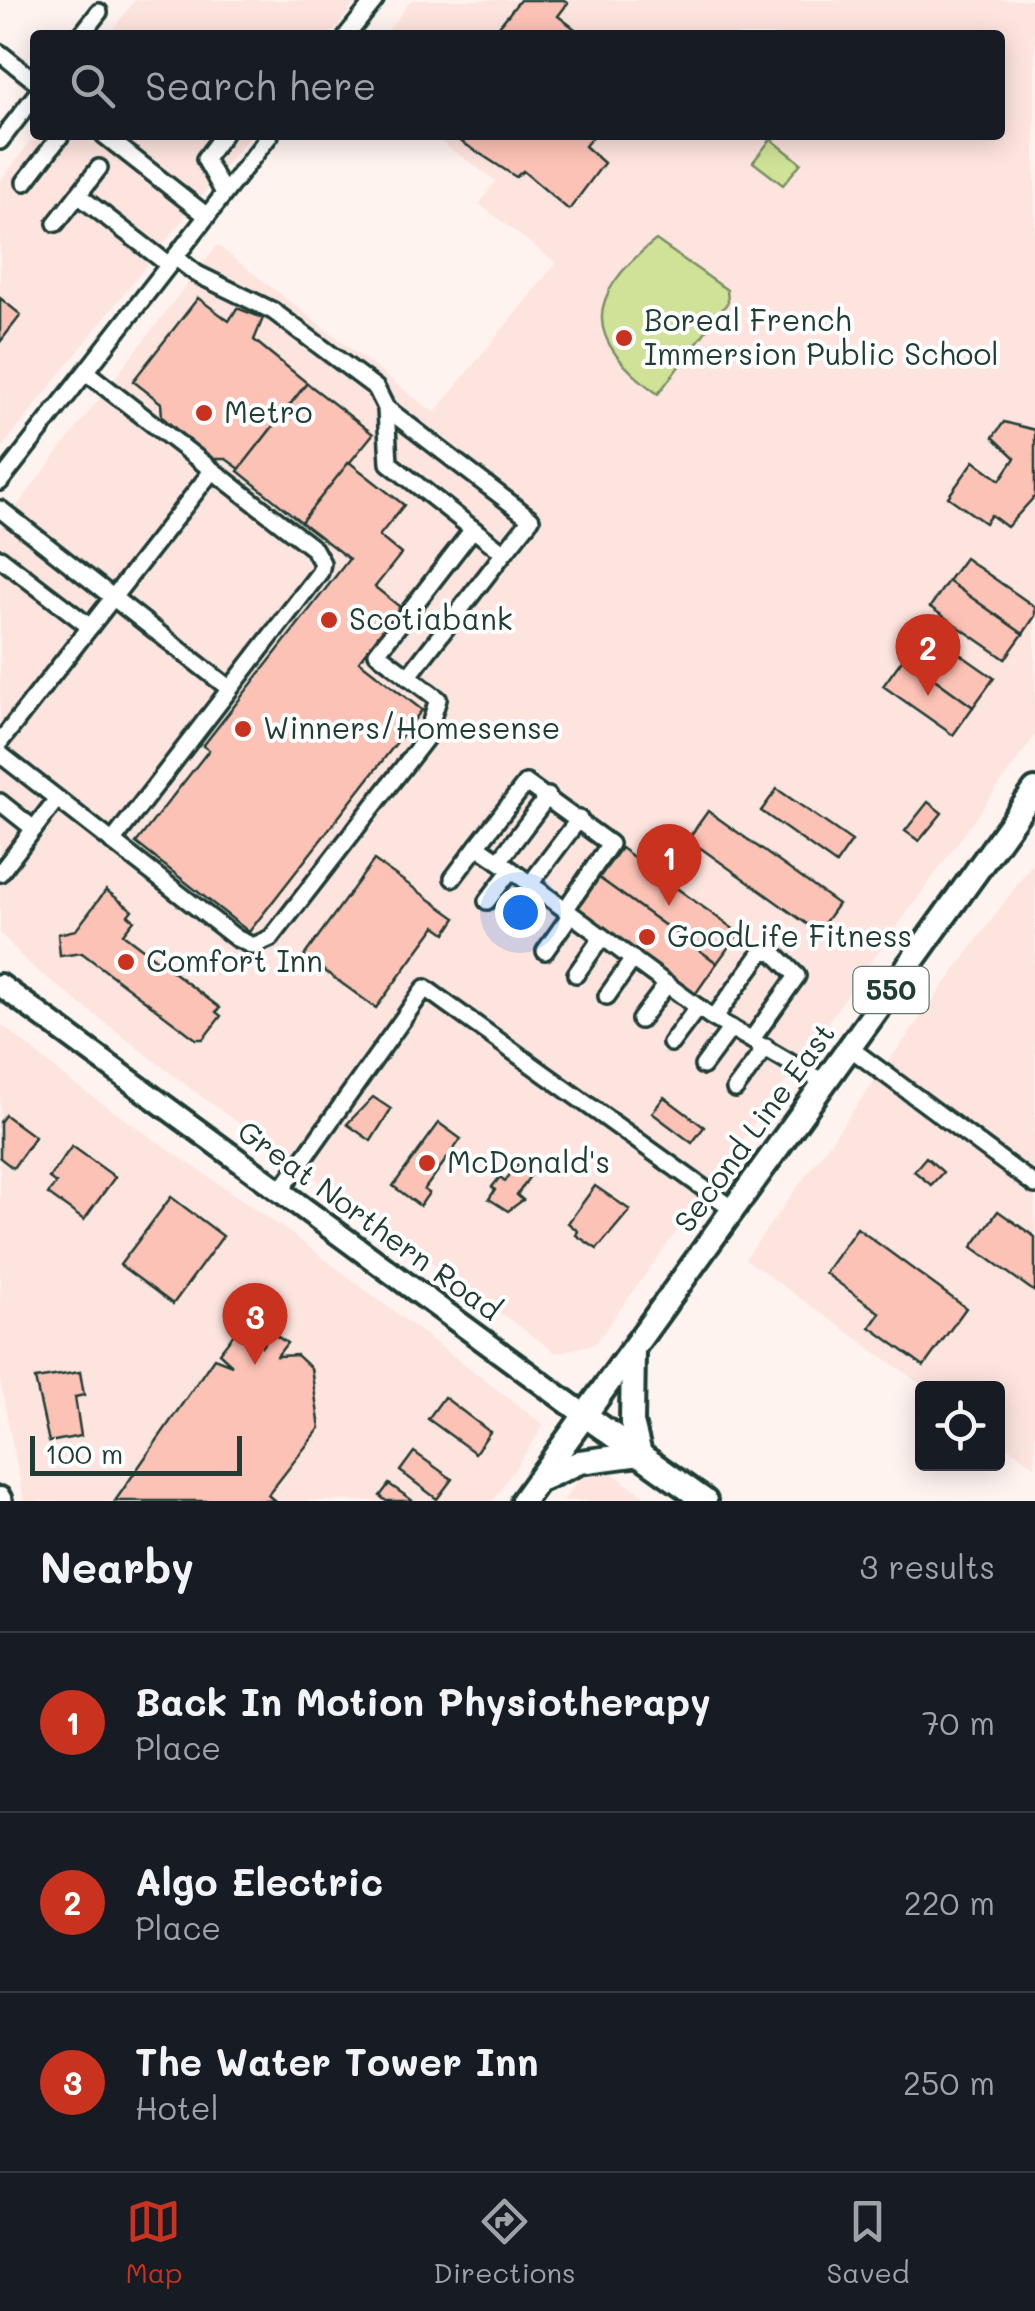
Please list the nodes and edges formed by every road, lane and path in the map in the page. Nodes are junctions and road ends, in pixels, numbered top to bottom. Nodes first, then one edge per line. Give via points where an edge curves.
1 (375, 0) edge
2 (99, 12) dead end
3 (86, 30) edge
4 (352, 30) edge
5 (3, 61) edge
6 (30, 78) edge
7 (30, 102) edge
8 (58, 140) edge
9 (110, 140) edge
10 (219, 140) edge
11 (266, 140) edge
12 (0, 141) edge
13 (99, 168) dead end
14 (25, 182) dead end
15 (224, 194) junction
16 (78, 195) junction
17 (207, 216) junction
18 (56, 223) dead end
19 (172, 261) junction
20 (86, 372) junction
21 (386, 408) junction
22 (212, 471) junction
23 (0, 482) edge
24 (0, 508) edge
25 (473, 529) junction
26 (504, 552) junction
27 (0, 558) edge
28 (112, 599) junction
29 (90, 627) junction
30 (408, 676) junction
31 (230, 689) junction
32 (0, 742) edge
33 (0, 754) edge
34 (1035, 790) edge
35 (548, 796) junction
36 (57, 800) junction
37 (0, 802) edge
38 (579, 819) junction
39 (34, 829) junction
40 (112, 842) junction
41 (477, 846) junction
42 (505, 866) junction
43 (0, 873) edge
44 (454, 878) dead end
45 (536, 888) junction
46 (486, 902) dead end
47 (568, 912) junction
48 (514, 928) dead end
49 (602, 937) junction
50 (545, 951) dead end
51 (633, 960) junction
52 (576, 974) dead end
53 (667, 984) junction
54 (0, 985) edge
55 (607, 996) dead end
56 (698, 1007) junction
57 (714, 1018) junction
58 (640, 1020) dead end
59 (732, 1028) junction
60 (672, 1043) dead end
61 (759, 1043) junction
62 (850, 1048) junction
63 (703, 1066) dead end
64 (825, 1083) junction
65 (735, 1089) dead end
66 (1035, 1186) edge
67 (279, 1192) junction
68 (734, 1210) junction
69 (633, 1350) junction
70 (586, 1416) junction
71 (640, 1454) junction
72 (538, 1480) junction
73 (524, 1501) edge
74 (704, 1501) edge

1 - 4 street
2 - 3 street
5 - 6 street
7 - 12 street
8 - 14 street
9 - 17 street
10 - 15 street via 205,158
11 - 15 street
13 - 16 street
15 - 17 street
16 - 18 street
16 - 19 street
17 - 19 street
19 - 20 street
19 - 21 street via 273,311 376,388
20 - 22 street
20 - 23 street
21 - 25 street via 388,463
21 - 26 street via 531,518
22 - 28 street
22 - 31 street via 314,549 322,563
24 - 28 street
25 - 26 street
25 - 30 street via 378,653
26 - 30 street
27 - 29 street
28 - 29 street
28 - 31 street
29 - 32 street
30 - 40 street via 438,700 426,738 263,945 244,944
31 - 40 street
33 - 36 street
34 - 62 highway, Second Line East / 550
35 - 38 street
35 - 41 street via 521,785
35 - 42 street
36 - 39 street
36 - 40 street
37 - 39 street
38 - 45 street
38 - 47 street via 610,844
39 - 43 street
41 - 42 street
41 - 44 street
42 - 45 street
42 - 46 street
45 - 47 street
45 - 48 street
47 - 49 street
47 - 50 street
49 - 51 street
49 - 52 street
51 - 53 street
51 - 55 street
53 - 56 street
53 - 58 street
54 - 67 main road, Great Northern Road
56 - 57 street
56 - 60 street
57 - 59 street
57 - 61 street via 762,952 772,951 798,976
59 - 61 street
59 - 63 street
61 - 64 street
61 - 65 street
62 - 64 highway, Second Line East / 550
62 - 66 street
64 - 68 highway, Second Line East / 550
67 - 68 street via 425,988
67 - 70 main road, Great Northern Road
68 - 69 highway, Second Line East / 550
69 - 70 highway, Second Line East / 550
69 - 71 highway via 632,1423
70 - 71 highway, Great Northern Road
70 - 72 highway, Second Line East
71 - 72 highway via 580,1462
71 - 74 highway, Great Northern Road
72 - 73 highway, Second Line East

